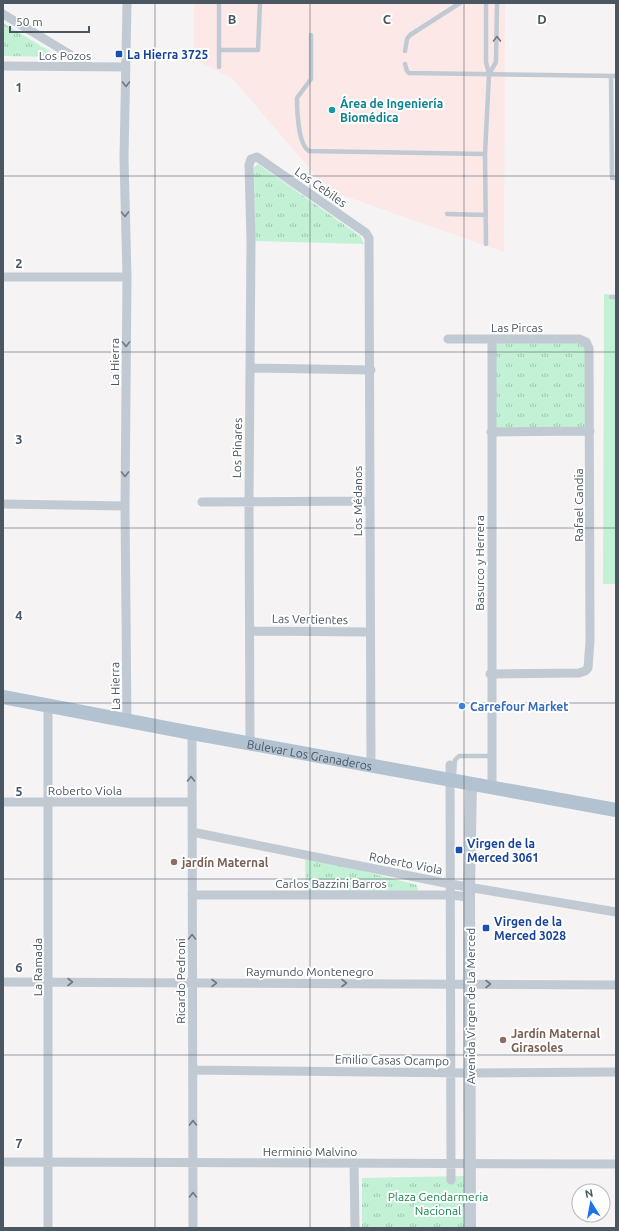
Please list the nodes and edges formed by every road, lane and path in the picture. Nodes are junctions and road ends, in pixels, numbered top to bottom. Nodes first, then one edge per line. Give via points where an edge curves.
1 (127, 3) edge
2 (219, 3) edge
3 (260, 3) edge
4 (460, 3) edge
5 (486, 3) edge
6 (497, 3) edge
7 (3, 14) edge
8 (311, 35) dead end
9 (219, 50) junction
10 (405, 51) dead end
11 (405, 64) dead end
12 (3, 66) edge
13 (90, 67) junction
14 (126, 67) junction
15 (219, 67) dead end
16 (489, 74) junction
17 (613, 76) edge
18 (485, 154) junction
19 (257, 157) joint
20 (616, 178) edge
21 (447, 214) dead end
22 (486, 215) junction
23 (369, 238) joint
24 (486, 244) dead end
25 (3, 277) edge
26 (126, 278) junction
27 (448, 339) dead end
28 (492, 339) junction
29 (586, 342) joint
30 (250, 368) junction
31 (371, 370) junction
32 (590, 431) junction
33 (491, 432) junction
34 (369, 501) junction
35 (202, 502) dead end
36 (249, 502) junction
37 (3, 504) edge
38 (125, 506) junction
39 (250, 631) junction
40 (370, 632) junction
41 (490, 674) junction
42 (3, 697) edge
43 (48, 706) junction
44 (127, 721) junction
45 (192, 733) junction
46 (250, 743) junction
47 (492, 756) junction
48 (371, 764) junction
49 (450, 765) dead end
50 (452, 780) junction
51 (471, 784) junction
52 (492, 787) junction
53 (3, 802) edge
54 (49, 802) junction
55 (191, 802) junction
56 (616, 810) edge
57 (192, 832) junction
58 (450, 884) junction
59 (469, 892) junction
60 (192, 895) junction
61 (450, 895) junction
62 (616, 912) edge
63 (3, 982) edge
64 (49, 982) junction
65 (192, 983) junction
66 (451, 984) junction
67 (469, 984) junction
68 (616, 985) edge
69 (193, 1070) junction
70 (616, 1072) edge
71 (451, 1073) junction
72 (470, 1073) junction
73 (3, 1162) edge
74 (48, 1162) junction
75 (194, 1162) junction
76 (354, 1163) junction
77 (452, 1164) junction
78 (616, 1164) edge
79 (471, 1165) junction
80 (451, 1180) dead end
81 (48, 1228) edge
82 (193, 1228) edge
83 (354, 1228) edge
84 (470, 1228) edge

1 - 14 street, La Hierra
2 - 9 lane
3 - 9 lane via 258,50
4 - 10 lane via 410,35
5 - 16 lane via 486,62
16 -> 6 lane via 496,62
7 - 13 street
8 - 18 lane via 311,79 297,98 302,141 309,152
9 - 15 lane
11 - 16 lane via 409,73
12 - 13 street, Los Pozos
13 - 14 street, Los Pozos
14 -> 26 street, La Hierra
16 - 17 lane
16 - 18 lane
17 - 20 lane via 612,178
18 - 22 lane
19 - 23 street, Los Cebiles via 366,233
19 - 30 street, Los Pinares via 251,159 249,165
21 - 22 lane
22 - 24 lane
23 - 31 street, Los Médanos
25 - 26 street
26 -> 38 street, La Hierra
27 - 28 street, Las Pircas
28 - 29 street, Las Pircas via 579,339
28 - 33 street, Basurco y Herrera
29 - 32 street, Rafael Candia via 589,348
30 - 31 street
30 - 36 street, Los Pinares
31 - 34 street, Los Médanos
32 - 33 street
32 - 41 street, Rafael Candia via 588,668 579,672
33 - 41 street, Basurco y Herrera
34 - 36 street
34 - 40 street, Los Médanos
35 - 36 street
36 - 39 street, Los Pinares
37 - 38 street
38 - 44 street, La Hierra
39 - 40 street, Las Vertientes
39 - 46 street, Los Pinares
40 - 48 street, Los Médanos
41 - 47 street, Basurco y Herrera
42 - 43 main road, Bulevar Los Granaderos
43 - 44 main road, Bulevar Los Granaderos
43 - 54 street, La Ramada
44 - 45 main road, Bulevar Los Granaderos
45 - 46 main road, Bulevar Los Granaderos
55 -> 45 street, Ricardo Pedroni
46 - 48 main road, Bulevar Los Granaderos
47 - 50 lane via 459,756 456,758
47 - 52 street, Basurco y Herrera
48 - 50 main road, Bulevar Los Granaderos
49 - 50 street, Avenida Virgen de La Merced
50 - 51 main road, Bulevar Los Granaderos
50 - 58 street, Avenida Virgen de La Merced
51 - 52 main road, Bulevar Los Granaderos
51 - 59 main road, Avenida Virgen de La Merced
52 - 56 main road, Bulevar Los Granaderos
53 - 54 street, Roberto Viola
54 - 55 street, Roberto Viola
54 - 64 street, La Ramada
55 - 57 street, Ricardo Pedroni
57 - 58 street, Roberto Viola
57 - 60 street, Ricardo Pedroni
58 - 59 street, Roberto Viola
58 - 61 street, Avenida Virgen de La Merced
59 - 61 street, Carlos Bazzini Barros
59 - 62 street, Roberto Viola
59 - 67 main road, Avenida Virgen de La Merced
60 - 61 street, Carlos Bazzini Barros
65 -> 60 street, Ricardo Pedroni
61 - 66 street, Avenida Virgen de La Merced
63 - 64 street, Raymundo Montenegro
64 -> 65 street, Raymundo Montenegro
64 - 74 street, La Ramada
65 -> 66 street, Raymundo Montenegro
65 - 69 street, Ricardo Pedroni
66 - 67 street, Raymundo Montenegro
66 - 71 street, Avenida Virgen de La Merced
67 -> 68 street, Raymundo Montenegro
67 - 72 main road, Avenida Virgen de La Merced
69 - 71 street, Emilio Casas Ocampo
75 -> 69 street, Ricardo Pedroni
70 - 72 street, Emilio Casas Ocampo
71 - 72 street, Emilio Casas Ocampo
71 - 77 street, Avenida Virgen de La Merced
72 - 79 main road, Avenida Virgen de La Merced
73 - 74 street, Herminio Malvino
74 - 75 street, Herminio Malvino
74 - 81 street, La Ramada
75 - 76 street, Herminio Malvino
82 -> 75 street, Ricardo Pedroni
76 - 77 street, Herminio Malvino
76 - 83 street
77 - 79 street, Herminio Malvino
77 - 80 street, Avenida Virgen de La Merced
78 - 79 street, Herminio Malvino
79 - 84 main road, Avenida Virgen de La Merced

